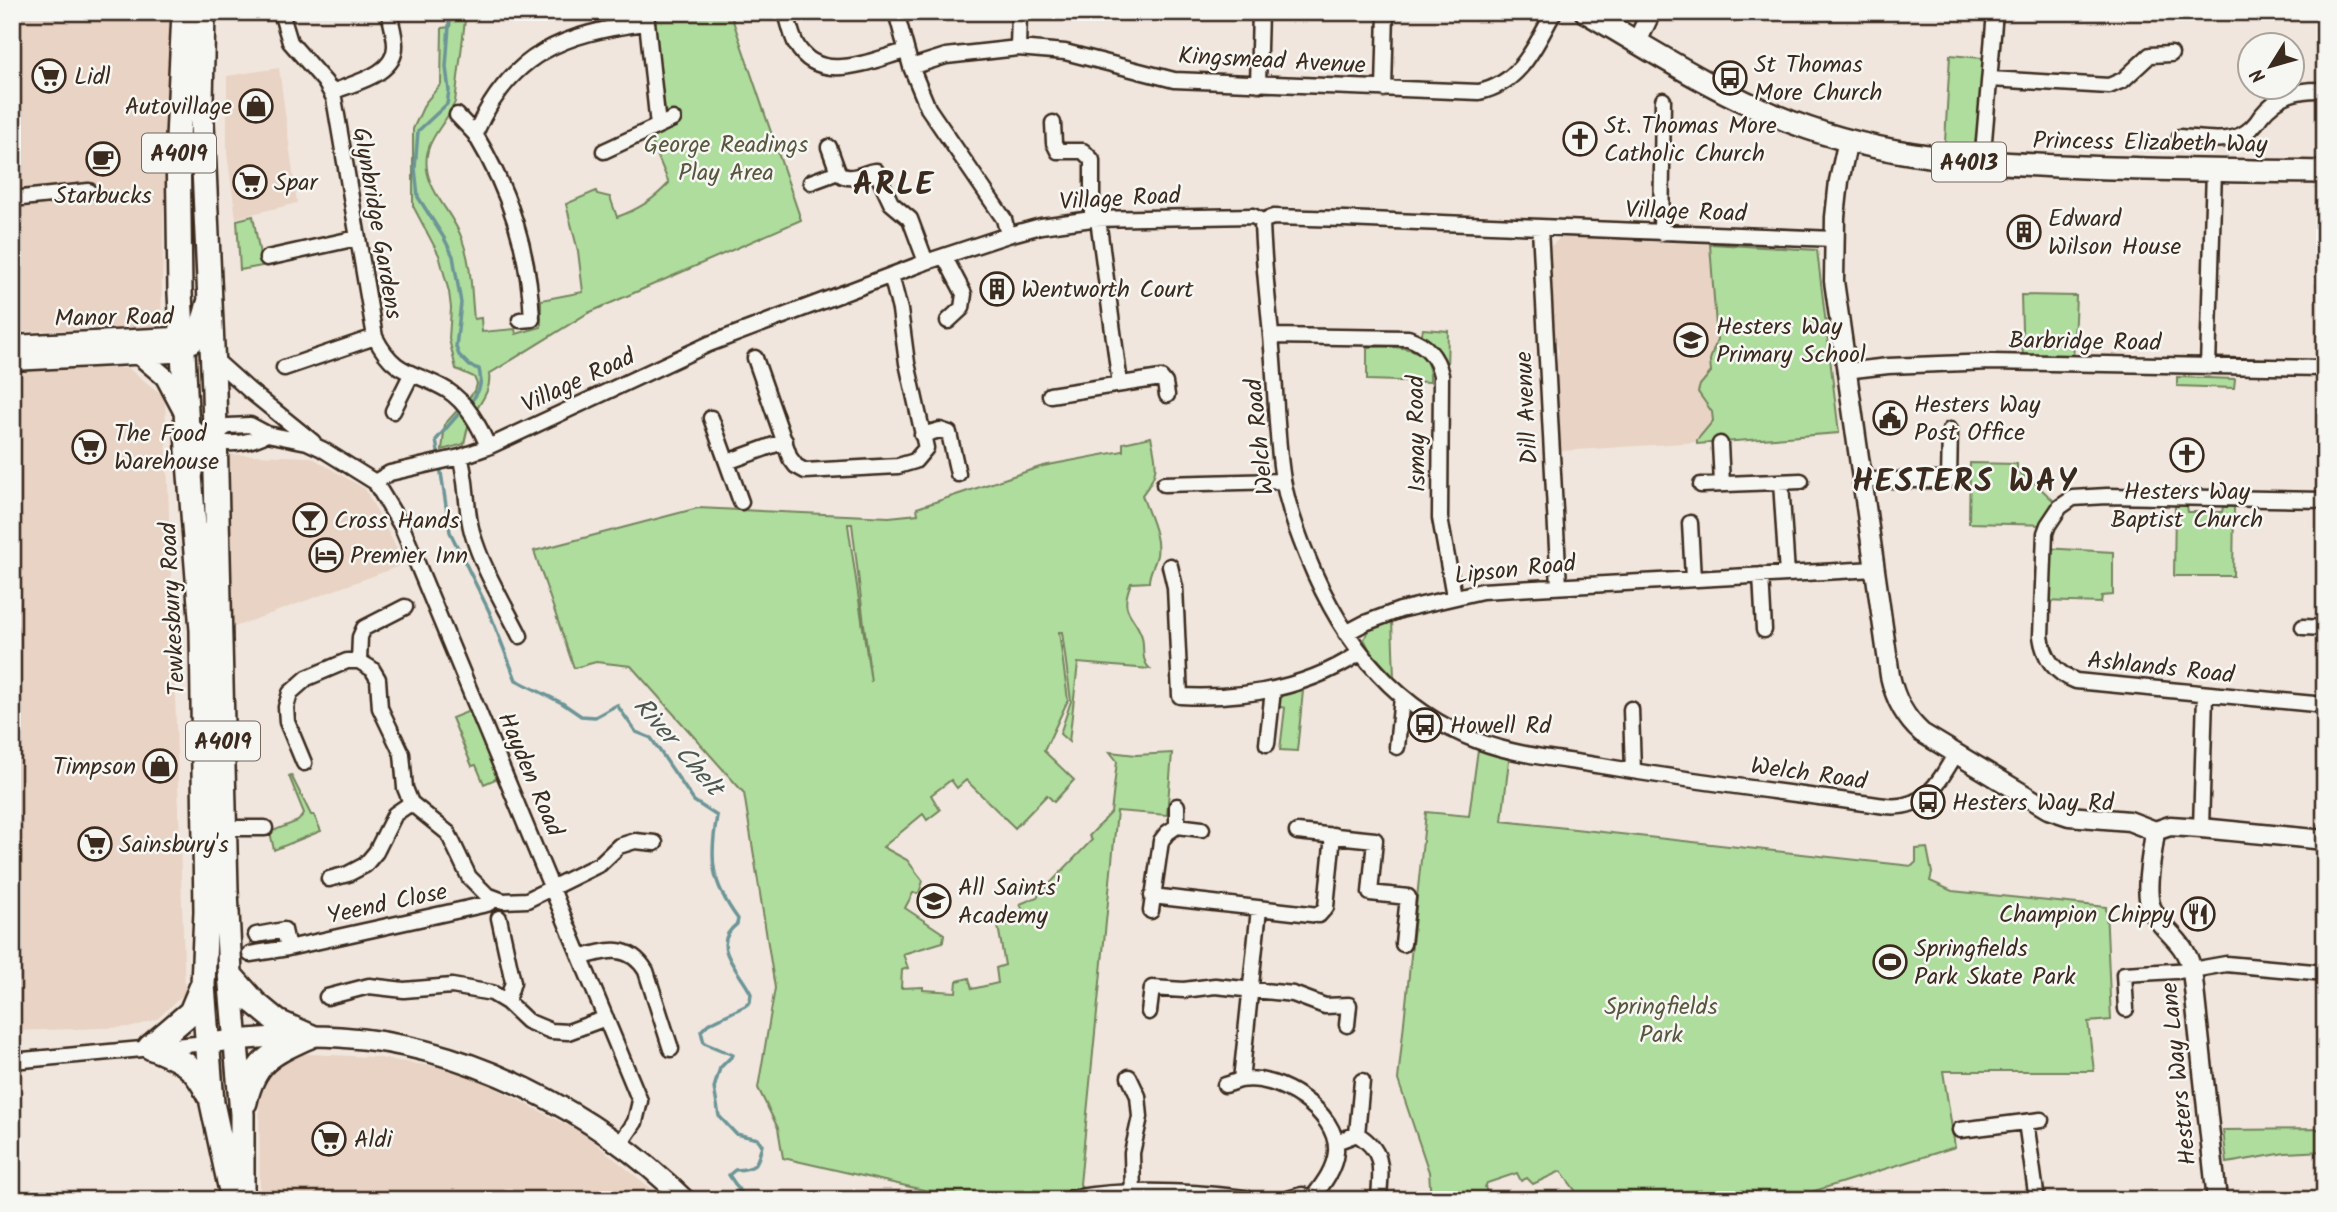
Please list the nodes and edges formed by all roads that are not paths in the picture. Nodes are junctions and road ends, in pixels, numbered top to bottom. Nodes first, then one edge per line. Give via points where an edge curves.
1 (184, 12) edge
2 (203, 12) edge
3 (281, 12) edge
4 (389, 12) edge
5 (786, 12) edge
6 (897, 12) edge
7 (1019, 12) edge
8 (1261, 12) edge
9 (1386, 12) edge
10 (1554, 12) edge
11 (1586, 12) edge
12 (1651, 12) edge
13 (1995, 12) edge
14 (646, 18) edge
15 (1637, 42) junction
16 (1018, 48) junction
17 (906, 51) junction
18 (2171, 54) dead end
19 (911, 67) junction
20 (1990, 79) junction
21 (1258, 84) junction
22 (1384, 89) junction
23 (2325, 90) edge
24 (332, 92) junction
25 (1663, 100) dead end
26 (457, 116) dead end
27 (673, 119) dead end
28 (1054, 123) dead end
29 (658, 126) junction
30 (475, 134) junction
31 (2180, 137) dead end
32 (1849, 140) junction
33 (829, 147) dead end
34 (604, 150) dead end
35 (1982, 164) junction
36 (2214, 170) junction
37 (838, 172) junction
38 (2325, 172) edge
39 (811, 182) dead end
40 (89, 191) dead end
41 (12, 199) edge
42 (1095, 219) junction
43 (1262, 221) junction
44 (1539, 228) junction
45 (1661, 233) junction
46 (1008, 235) junction
47 (357, 238) junction
48 (1834, 239) junction
49 (944, 256) junction
50 (267, 258) dead end
51 (926, 262) junction
52 (891, 275) junction
53 (209, 290) junction
54 (520, 320) dead end
55 (948, 321) dead end
56 (1272, 336) junction
57 (375, 337) junction
58 (185, 342) junction
59 (12, 345) edge
60 (139, 355) junction
61 (212, 357) junction
62 (755, 358) dead end
63 (12, 361) edge
64 (2208, 367) junction
65 (2325, 368) edge
66 (284, 369) dead end
67 (1845, 371) junction
68 (411, 375) junction
69 (1120, 384) junction
70 (1050, 395) dead end
71 (1167, 395) dead end
72 (257, 396) junction
73 (393, 411) dead end
74 (187, 418) junction
75 (711, 418) dead end
76 (1950, 430) dead end
77 (267, 434) junction
78 (922, 435) junction
79 (213, 439) junction
80 (785, 442) junction
81 (1720, 444) dead end
82 (488, 447) junction
83 (322, 449) junction
84 (456, 458) junction
85 (727, 462) junction
86 (958, 474) dead end
87 (1862, 480) junction
88 (1283, 481) junction
89 (1801, 481) dead end
90 (375, 482) junction
91 (1781, 482) junction
92 (1164, 484) dead end
93 (1722, 484) junction
94 (1701, 485) dead end
95 (191, 494) junction
96 (2325, 500) edge
97 (741, 502) dead end
98 (1690, 523) dead end
99 (1170, 566) dead end
100 (1875, 569) junction
101 (1787, 574) junction
102 (1761, 575) junction
103 (1693, 579) junction
104 (1559, 586) junction
105 (1454, 596) junction
106 (405, 607) dead end
107 (2303, 627) dead end
108 (2325, 628) edge
109 (1765, 630) dead end
110 (1346, 633) junction
111 (520, 636) dead end
112 (1360, 653) junction
113 (359, 661) junction
114 (1273, 690) junction
115 (2205, 695) junction
116 (1402, 697) junction
117 (2325, 705) edge
118 (1631, 709) dead end
119 (1267, 744) dead end
120 (1397, 747) dead end
121 (1955, 755) junction
122 (304, 763) dead end
123 (1633, 771) junction
124 (411, 803) junction
125 (1177, 806) dead end
126 (1177, 826) junction
127 (224, 828) junction
128 (265, 828) dead end
129 (2201, 828) junction
130 (1202, 829) dead end
131 (2155, 831) junction
132 (1297, 832) dead end
133 (1333, 835) junction
134 (2325, 841) edge
135 (655, 843) dead end
136 (329, 879) dead end
137 (552, 888) junction
138 (226, 891) junction
139 (1152, 896) junction
140 (495, 899) junction
141 (1259, 909) junction
142 (1151, 911) dead end
143 (499, 918) dead end
144 (256, 935) dead end
145 (1403, 944) dead end
146 (288, 948) junction
147 (250, 954) dead end
148 (581, 958) junction
149 (2192, 970) junction
150 (2325, 972) edge
151 (230, 976) junction
152 (203, 985) junction
153 (1251, 991) junction
154 (327, 997) dead end
155 (507, 1002) junction
156 (2126, 1009) dead end
157 (1149, 1012) dead end
158 (606, 1018) junction
159 (1347, 1025) dead end
160 (310, 1036) junction
161 (237, 1039) junction
162 (207, 1043) junction
163 (150, 1047) junction
164 (671, 1049) dead end
165 (12, 1061) edge
166 (1129, 1076) dead end
167 (1241, 1080) junction
168 (1362, 1081) dead end
169 (1225, 1085) dead end
170 (212, 1103) junction
171 (242, 1114) junction
172 (1959, 1129) dead end
173 (1357, 1134) junction
174 (1336, 1142) junction
175 (620, 1143) junction
176 (227, 1174) junction
177 (1133, 1195) junction
178 (1189, 1198) edge
179 (1379, 1198) dead end
180 (233, 1200) edge
181 (242, 1200) edge
182 (685, 1200) edge
183 (1072, 1200) edge
184 (1245, 1200) edge
185 (1291, 1200) edge
186 (1309, 1200) edge
187 (2037, 1200) edge
188 (2217, 1200) edge

1 - 58 highway, Tewkesbury Road / A4019 via 178,138
2 - 53 highway, Tewkesbury Road / A4019 via 201,101
3 - 24 street, Glynbridge Gardens via 290,42
4 - 24 street via 395,46 389,64
5 - 17 street via 800,49 824,67 840,68
6 - 17 street
7 - 16 street
8 - 21 street
9 - 22 street
10 - 22 street, Kingsmead Avenue via 1522,67 1499,86 1469,93
11 - 15 main road, Princess Elizabeth Way / A4013
12 - 15 street
13 - 20 street
14 - 29 street
14 - 30 street via 591,31 545,50 503,86
15 - 32 main road, Princess Elizabeth Way / A4013 via 1747,103
16 - 19 street, Kingsmead Avenue via 946,56
16 - 21 street, Kingsmead Avenue via 1065,52 1174,80
17 - 19 street
18 - 20 street via 2150,55 2120,83 2109,86
19 - 46 street via 928,108 1004,219
20 - 35 street
21 - 22 street, Kingsmead Avenue
23 - 31 street via 2298,90 2282,96 2241,135
24 - 47 street, Glynbridge Gardens
25 - 45 street
26 - 30 street
27 - 29 street
28 - 42 street via 1058,151 1083,151 1092,160
29 - 34 street
30 - 54 street via 504,189 523,247 532,319
32 - 35 main road, Princess Elizabeth Way / A4013
32 - 48 street via 1839,181
33 - 37 street
35 - 36 main road, Princess Elizabeth Way / A4013
36 - 38 main road, Princess Elizabeth Way / A4013
36 - 64 street
37 - 39 street
37 - 51 street via 849,178 877,172 891,203 910,219
40 - 41 street
42 - 43 street, Village Road via 1253,216
42 - 46 street, Village Road
42 - 69 street
43 - 44 street, Village Road via 1273,217
43 - 56 street, Welch Road
44 - 45 street, Village Road
44 - 104 street, Dill Avenue
45 - 48 street, Village Road
46 - 49 street, Village Road
47 - 50 street
47 - 57 street, Glynbridge Gardens
48 - 67 street
49 - 51 street, Village Road
49 - 55 street via 964,295 962,308
51 - 52 street, Village Road
52 - 78 street
52 - 82 street, Village Road via 709,344
53 - 58 street via 202,323
53 - 61 highway, Tewkesbury Road / A4019
56 - 88 street, Welch Road
56 - 105 street, Ismay Road via 1408,338 1432,353 1441,375 1440,519
57 - 66 street
57 - 68 street, Glynbridge Gardens via 390,360
58 - 59 street, Manor Road via 159,337
58 - 60 street, Manor Road via 172,353
58 - 61 street, Manor Road
58 - 74 highway, Tewkesbury Road / A4019
60 - 63 street, Manor Road
60 - 74 street via 165,377
61 - 72 street, Hayden Road
61 - 79 highway, Tewkesbury Road / A4019
62 - 80 street
64 - 65 street, Barbridge Road
64 - 67 street, Barbridge Road via 1991,362
67 - 87 street
68 - 73 street
68 - 82 street, Glynbridge Gardens via 455,397 472,416
69 - 70 street
69 - 71 street via 1161,378
72 - 77 street
72 - 83 street, Hayden Road
74 - 79 street via 198,433
74 - 95 highway, Tewkesbury Road / A4019
75 - 85 street
76 - 87 street via 1949,480
77 - 79 street, Hayden Road via 253,441
77 - 83 street, Hayden Road
78 - 80 street via 926,448 909,464 805,471 793,463
78 - 86 street via 940,430 949,433
79 - 95 street via 197,461
79 - 127 highway, Tewkesbury Road / A4019
80 - 85 street
81 - 93 street
82 - 84 street, Village Road
83 - 90 street, Hayden Road
84 - 90 street, Village Road via 390,473
84 - 111 street via 465,472 474,539
85 - 97 street
87 - 100 street
88 - 92 street
88 - 110 street, Welch Road via 1311,567
89 - 91 street
90 - 137 street, Hayden Road via 402,527
91 - 93 street
91 - 101 street
93 - 94 street
95 - 152 highway, Tewkesbury Road / A4019 via 202,630
96 - 115 street, Ashlands Road via 2082,495 2066,502 2051,518 2045,534 2041,636 2054,667 2076,681
98 - 103 street
99 - 114 street via 1180,696
100 - 101 street, Lipson Road
100 - 121 street via 1896,696 1912,724
101 - 102 street, Lipson Road
102 - 103 street, Lipson Road
102 - 109 street
103 - 104 street, Lipson Road
104 - 105 street, Lipson Road
105 - 110 street, Lipson Road via 1400,610
106 - 113 street via 364,628 359,637
107 - 108 street
110 - 112 street, Welch Road
112 - 114 street via 1324,673
112 - 116 street, Welch Road
113 - 122 street via 347,661 307,678 290,693 287,722
113 - 124 street via 372,668 378,679 380,708 402,754
114 - 119 street
115 - 117 street, Ashlands Road
115 - 129 street
116 - 120 street
116 - 123 street, Welch Road via 1449,728 1500,748
118 - 123 street
121 - 123 street, Welch Road via 1926,797 1893,807
121 - 131 street via 2048,809 2069,816 2129,821
124 - 136 street via 395,814 365,865
124 - 140 street via 442,826 469,877
125 - 126 street
126 - 130 street
126 - 139 street via 1159,846
127 - 128 street
127 - 138 highway, Tewkesbury Road / A4019
129 - 131 street via 2170,826
129 - 134 street
131 - 149 street, Hesters Way Lane via 2150,905 2185,950
132 - 133 street
133 - 141 street via 1323,912 1316,916
133 - 145 street via 1375,840 1370,893 1408,897
135 - 137 street, Yeend Close via 635,841 619,846 600,864
137 - 140 street, Yeend Close via 527,900
137 - 148 street, Hayden Road
138 - 151 highway, Tewkesbury Road / A4019
138 - 162 highway via 217,918 220,1028
139 - 141 street
139 - 142 street
140 - 146 street, Yeend Close
141 - 153 street
143 - 155 street via 513,982
144 - 146 street via 284,930
146 - 147 street, Yeend Close
148 - 158 street, Hayden Road
148 - 164 street via 611,950 639,961
149 - 150 street via 2226,964
149 - 156 street via 2124,974
149 - 188 street, Hesters Way Lane
151 - 160 highway via 278,1022
151 - 161 highway, Tewkesbury Road / A4019
152 - 162 highway, Tewkesbury Road / A4019
152 - 163 highway via 191,1012
153 - 157 street via 1216,986 1184,990 1148,984
153 - 159 street via 1293,994 1325,1006 1349,1005
153 - 167 street
154 - 155 street via 369,986 404,990 453,986 483,990
155 - 158 street via 527,1021 551,1031 568,1032
158 - 175 street, Hayden Road via 640,1101 635,1122
160 - 161 main road
160 - 171 highway via 272,1054 261,1066 249,1085
160 - 175 main road via 372,1041 466,1064 543,1097
161 - 162 main road
161 - 171 highway, Tewkesbury Road / A4019
161 - 176 highway via 223,1057 232,1160
162 - 163 street
162 - 170 highway, Tewkesbury Road / A4019
163 - 165 street
163 - 170 highway via 192,1068
166 - 177 street via 1140,1106 1132,1153
167 - 169 street
167 - 174 street via 1300,1095 1322,1115
168 - 173 street
170 - 176 highway, Tewkesbury Road / A4019
171 - 181 highway, Tewkesbury Road / A4019
172 - 187 street via 2034,1121
173 - 174 street
173 - 179 street via 1367,1140 1380,1160
174 - 186 street via 1331,1171
175 - 182 main road
176 - 180 highway, Tewkesbury Road / A4019
177 - 178 street
177 - 183 street
178 - 184 street
185 - 186 street

